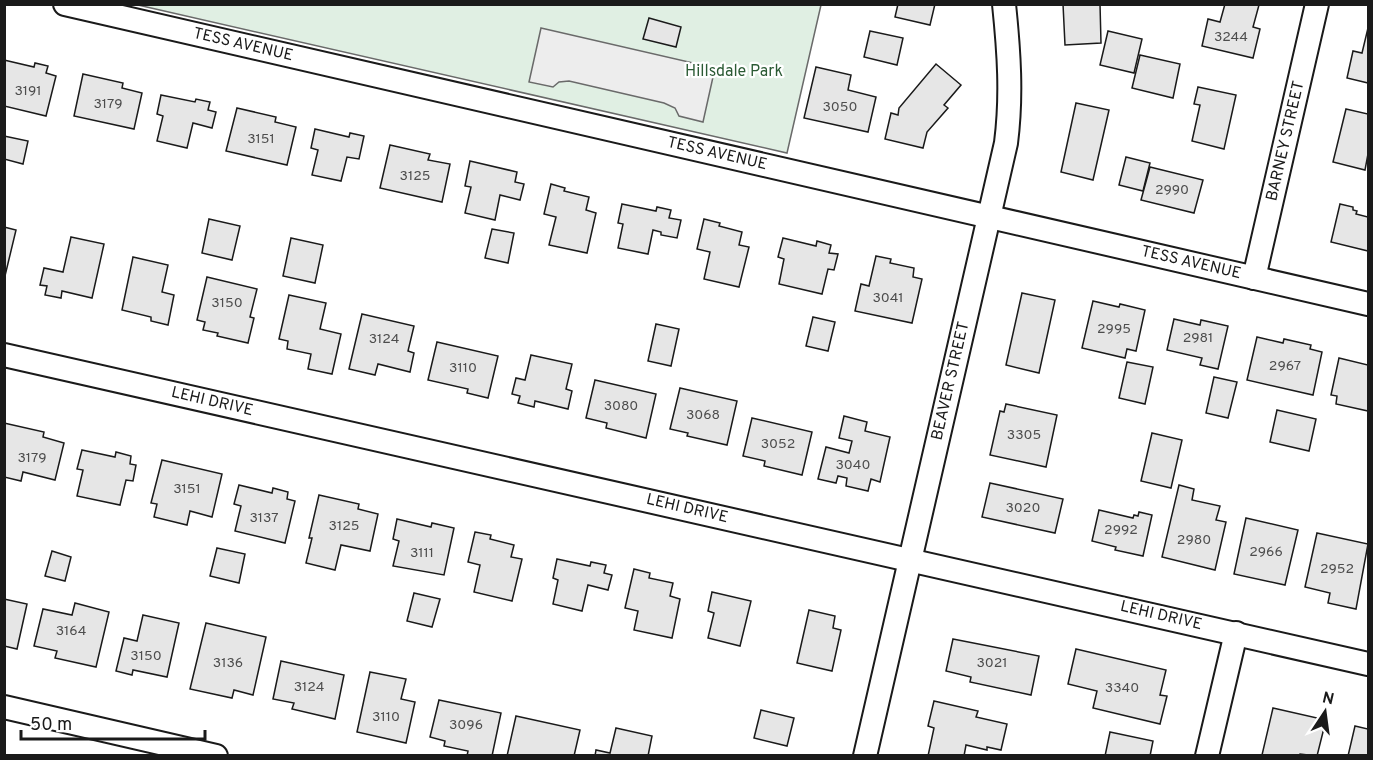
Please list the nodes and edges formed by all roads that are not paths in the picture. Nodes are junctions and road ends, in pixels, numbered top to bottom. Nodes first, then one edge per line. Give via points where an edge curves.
1 (65, 4) edge
2 (1004, 4) edge
3 (1317, 4) edge
4 (989, 217) junction
5 (1254, 278) junction
6 (1368, 304) edge
7 (4, 356) edge
8 (910, 560) junction
9 (1236, 633) junction
10 (1368, 664) edge
11 (4, 707) edge
12 (216, 756) edge
13 (865, 756) edge
14 (1208, 756) edge

1 - 4 street, TESS AVENUE
2 - 4 street, BEAVER STREET via 1010,116
3 - 5 street, BARNEY STREET
4 - 5 street, TESS AVENUE
4 - 8 street, BEAVER STREET
5 - 6 street, TESS AVENUE
7 - 8 street, LEHI DRIVE
8 - 9 street, LEHI DRIVE
8 - 13 street, BEAVER STREET
9 - 10 street, LEHI DRIVE
9 - 14 street
11 - 12 street

